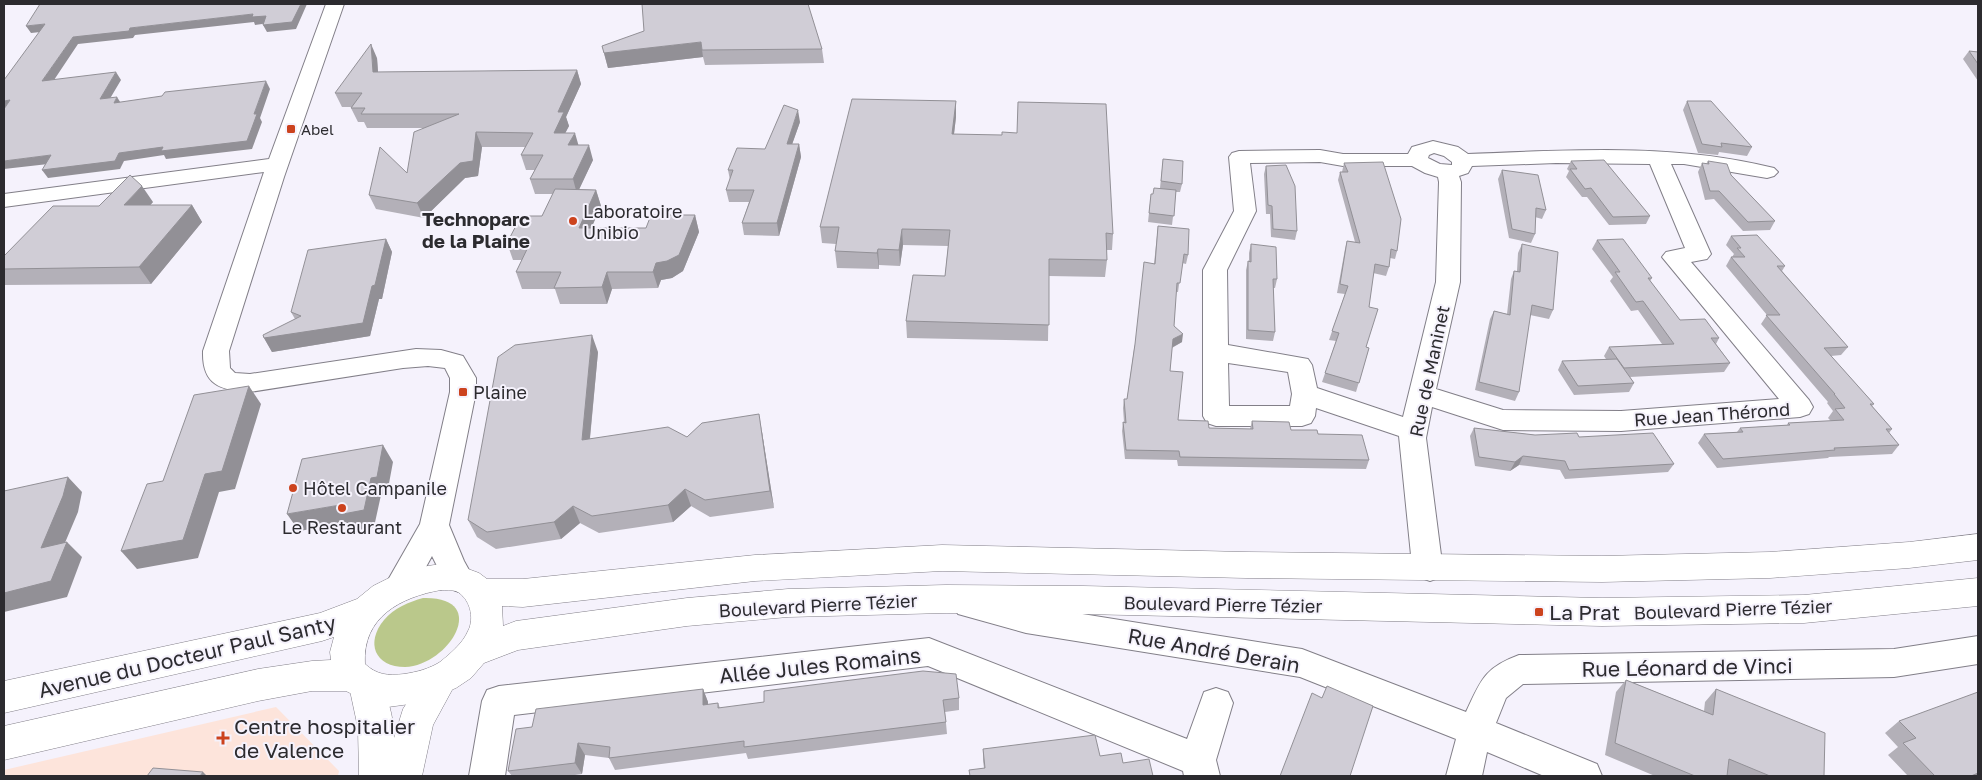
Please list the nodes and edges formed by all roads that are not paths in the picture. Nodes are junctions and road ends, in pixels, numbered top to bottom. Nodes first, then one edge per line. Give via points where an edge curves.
1 (335, 4) edge
2 (1658, 158) junction
3 (278, 164) junction
4 (1455, 166) junction
5 (1767, 172) dead end
6 (4, 201) edge
7 (1216, 352) junction
8 (1305, 394) junction
9 (1422, 394) junction
10 (1413, 431) junction
11 (434, 524) junction
12 (1978, 547) edge
13 (1430, 568) junction
14 (470, 585) junction
15 (400, 587) junction
16 (1978, 592) edge
17 (946, 599) junction
18 (368, 609) junction
19 (1978, 650) edge
20 (472, 653) junction
21 (441, 678) junction
22 (359, 680) junction
23 (4, 697) edge
24 (1216, 703) dead end
25 (1475, 731) junction
26 (4, 743) edge
27 (1200, 768) edge
28 (377, 776) edge
29 (404, 776) edge
30 (487, 776) edge
31 (1464, 776) edge
32 (1584, 776) edge

1 - 3 street
2 - 4 street via 1556,157
2 - 5 street via 1684,158
2 - 9 street, Rue Jean Thérond via 1699,254 1674,257 1800,407 1621,421 1503,420
3 - 6 street
3 - 11 street via 216,351 215,365 219,374 228,381 250,383 403,359 443,358 454,362 463,378 463,392
4 - 7 street via 1428,169 1417,160 1239,157 1245,211 1215,270
4 - 9 street, Rue de Maninet via 1450,182 1448,282
7 - 8 street via 1300,365
7 - 8 street via 1216,416 1302,416
8 - 10 street
9 - 10 street, Rue de Maninet
10 - 13 street, Rue de Maninet
11 - 14 street via 451,566
11 - 15 street
12 - 13 main road via 1770,565 1602,569
13 - 14 main road via 942,558 756,568 523,593
14 - 15 main road via 441,577
14 - 20 main road via 488,610 485,631
15 - 18 main road
16 - 17 main road, Boulevard Pierre Tézier via 1804,609 1602,612
17 - 20 main road, Boulevard Pierre Tézier via 788,603 687,612 516,636
17 - 25 street, Rue André Derain via 1026,619 1302,662
18 - 22 main road via 355,626 348,643 347,660
18 - 23 main road, Avenue du Docteur Paul Santy via 322,628
19 - 25 street, Rue Léonard de Vinci via 1894,663 1519,670 1494,688
20 - 21 main road
21 - 22 main road via 414,689 388,692
21 - 29 main road via 416,721
22 - 26 main road via 312,676 258,685
22 - 28 main road via 376,728
24 - 27 street, Allée Jules Romains
25 - 31 street, Rue Léonard de Vinci
25 - 32 street, Rue André Derain
27 - 30 street, Allée Jules Romains via 929,652 499,701

